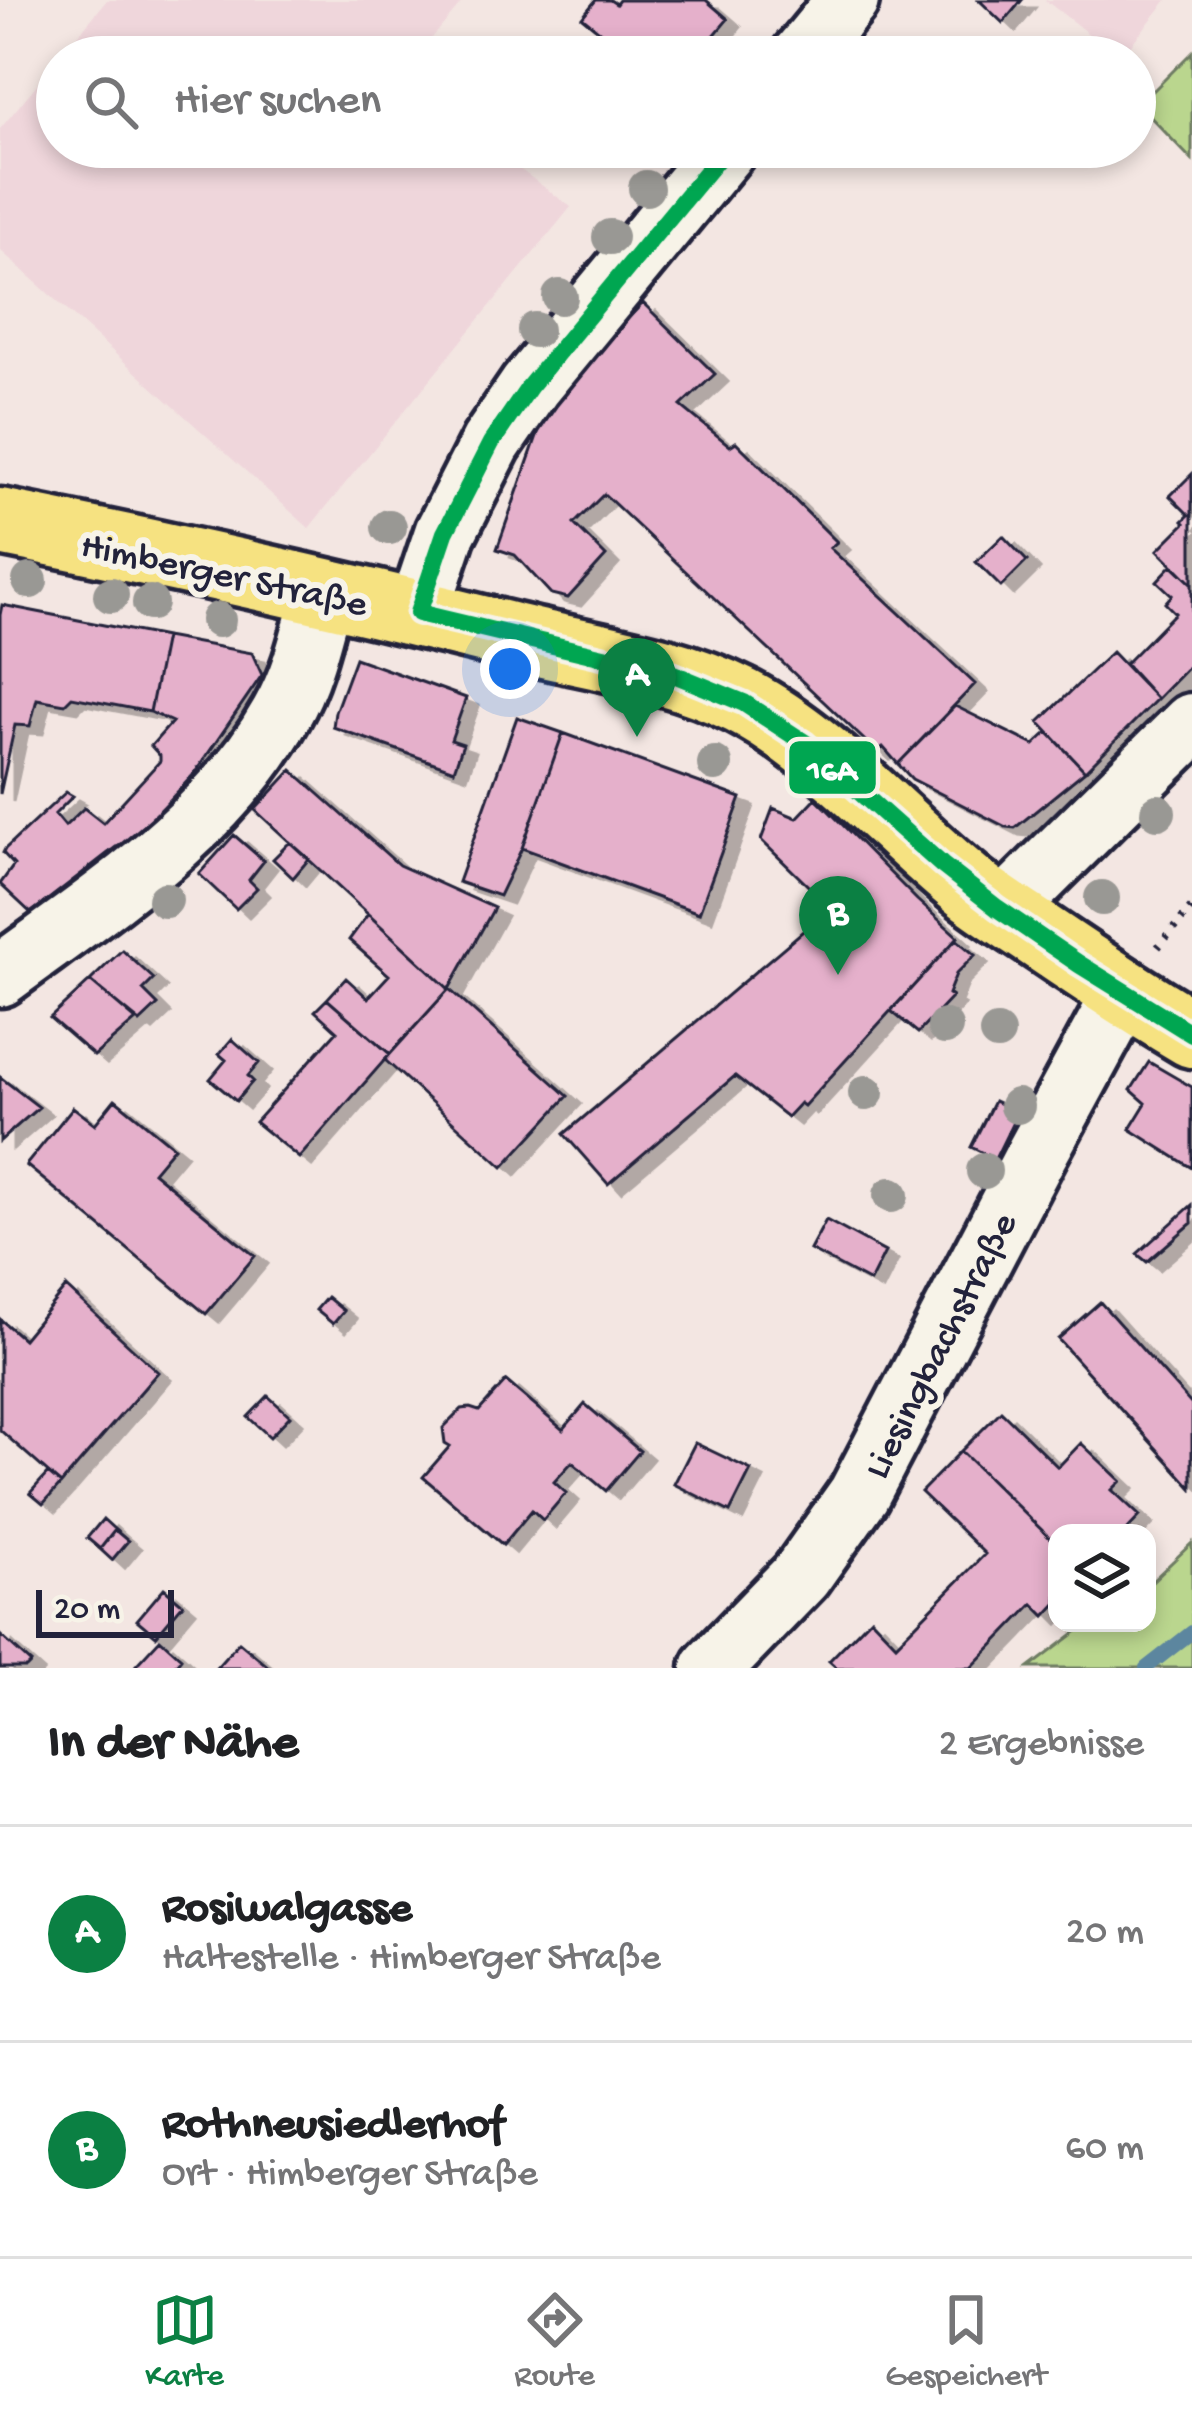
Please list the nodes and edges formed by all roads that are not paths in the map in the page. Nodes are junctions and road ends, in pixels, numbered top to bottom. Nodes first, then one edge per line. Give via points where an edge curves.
1 (848, 0) edge
2 (818, 36) edge
3 (710, 168) edge
4 (0, 522) edge
5 (323, 592) junction
6 (418, 613) junction
7 (1192, 724) edge
8 (1020, 895) junction
9 (0, 976) edge
10 (1124, 993) junction
11 (1192, 1034) edge
12 (712, 1668) edge

1 - 2 street
3 - 6 street via 504,424 445,533
4 - 5 main road, Himberger Straße
5 - 6 main road, Himberger Straße
5 - 9 street via 283,712 224,792 156,858
6 - 8 main road, Himberger Straße via 599,655 740,700 832,766 938,862
7 - 8 street
8 - 10 main road, Himberger Straße
10 - 11 main road, Himberger Straße
10 - 12 street, Liesingbachstraße via 859,1494 801,1576

